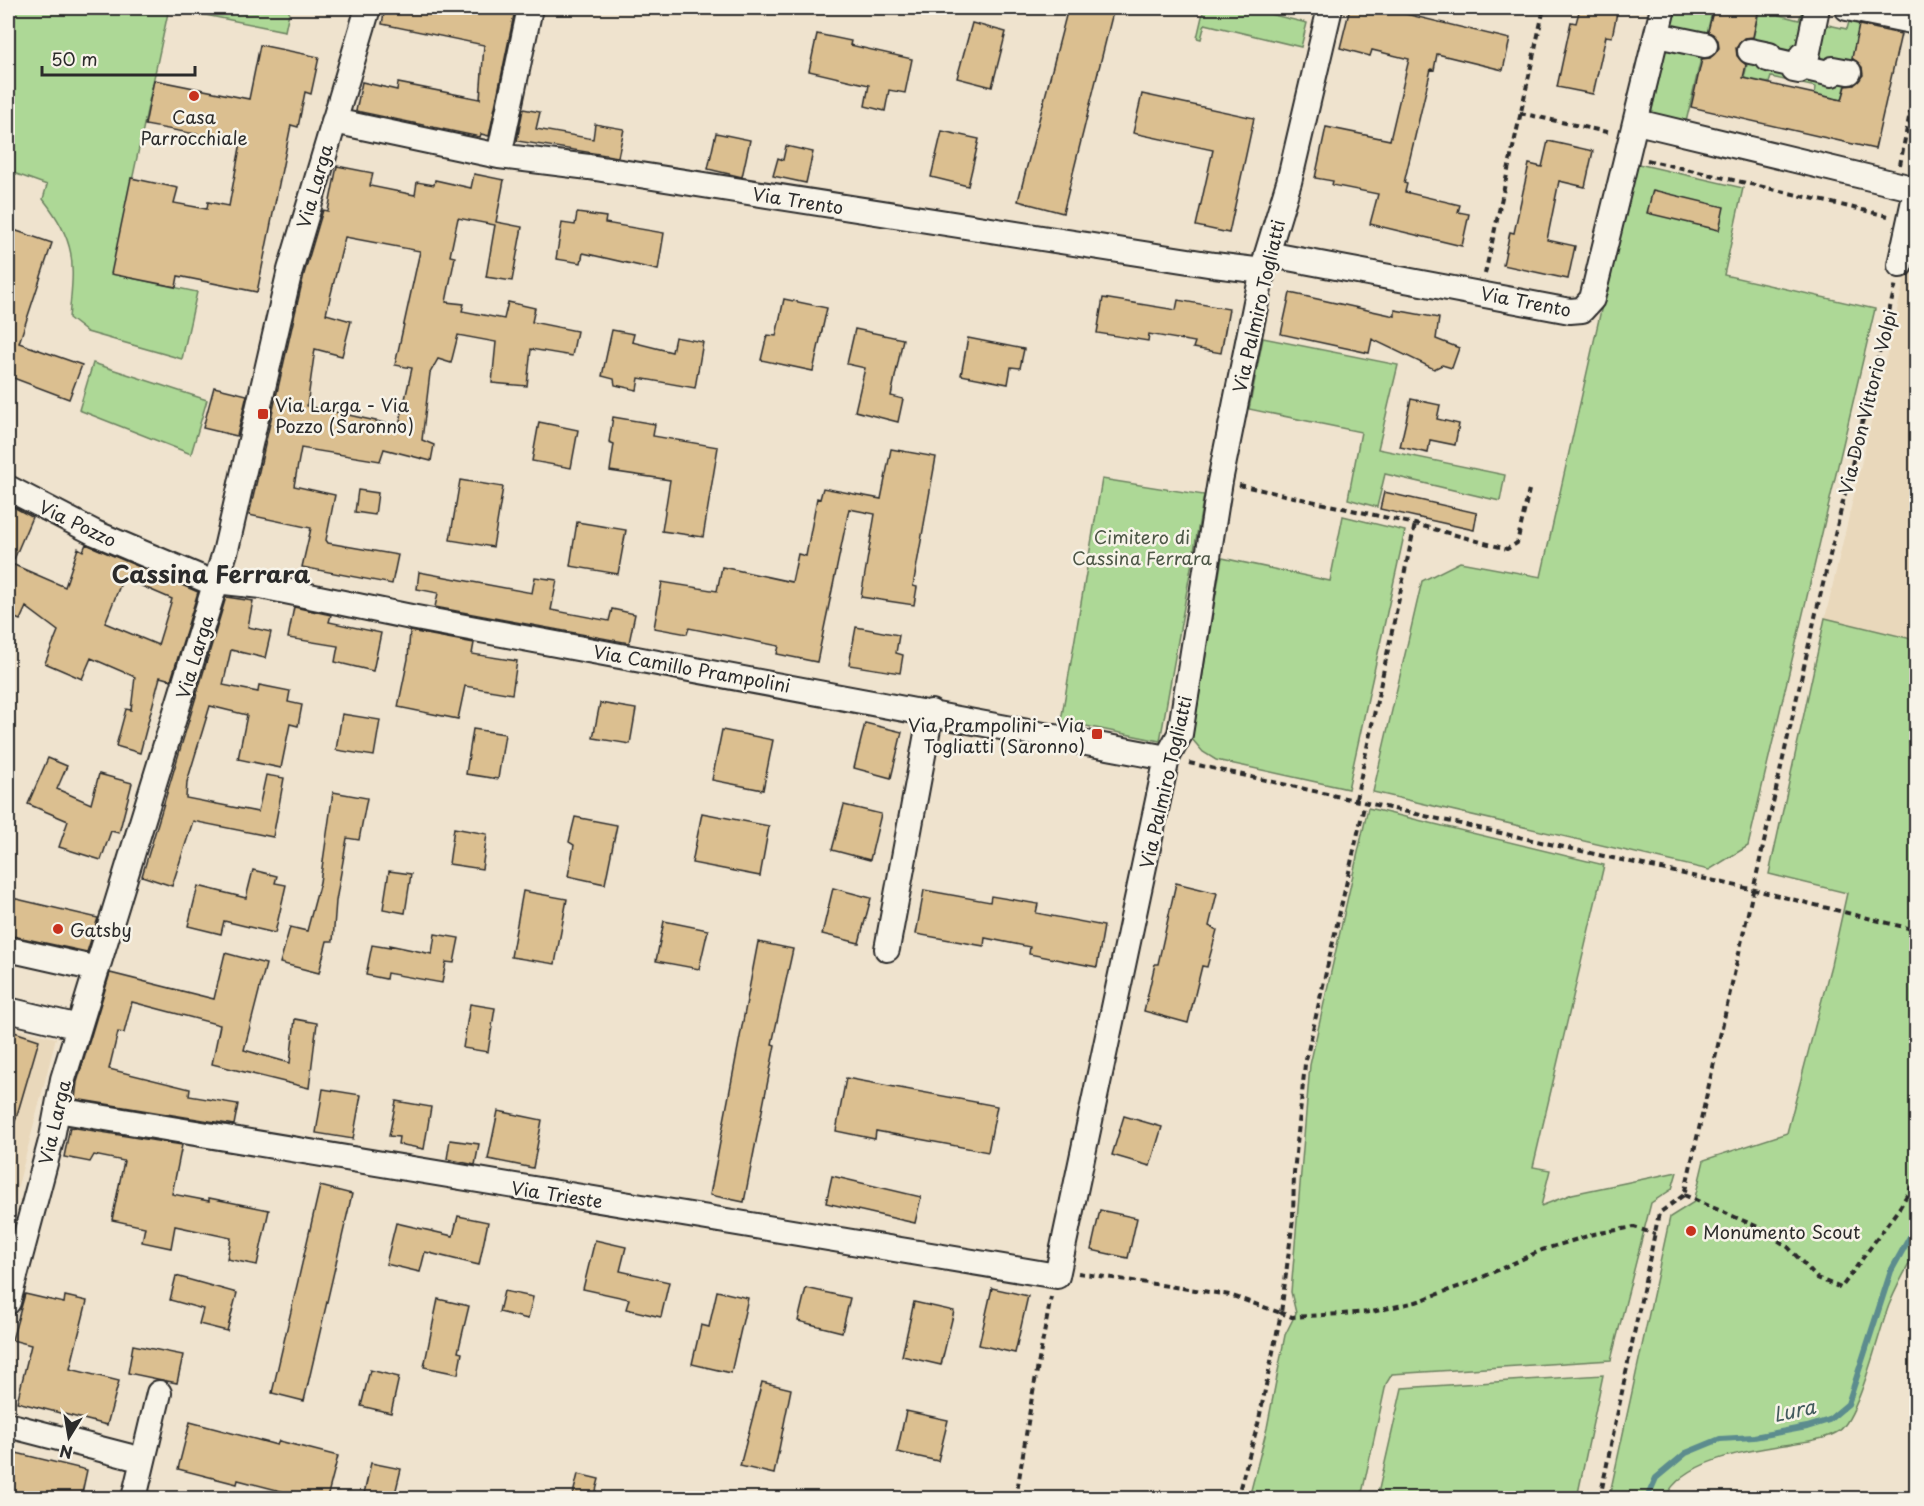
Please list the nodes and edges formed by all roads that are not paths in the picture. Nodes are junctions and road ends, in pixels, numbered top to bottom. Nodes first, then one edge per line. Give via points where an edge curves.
1 (368, 8) edge
2 (530, 8) edge
3 (1330, 8) edge
4 (1663, 8) edge
5 (1817, 8) edge
6 (1847, 8) edge
7 (1917, 22) edge
8 (1657, 34) junction
9 (1705, 45) dead end
10 (1750, 51) dead end
11 (1849, 72) dead end
12 (1796, 74) junction
13 (334, 121) junction
14 (1634, 132) junction
15 (499, 156) junction
16 (1910, 188) edge
17 (1265, 262) junction
18 (1900, 265) road end
19 (8, 488) edge
20 (216, 581) junction
21 (931, 712) junction
22 (1167, 758) junction
23 (8, 949) edge
24 (887, 949) dead end
25 (97, 969) junction
26 (8, 1010) edge
27 (79, 1028) junction
28 (57, 1110) junction
29 (1057, 1276) joint
30 (8, 1302) edge
31 (159, 1393) dead end
32 (8, 1425) edge
33 (143, 1460) junction
34 (134, 1498) edge

1 - 13 street, Via Larga
2 - 15 street
3 - 17 street, Via Palmiro Togliatti via 1289,182
4 - 8 street, Via Trento
5 - 12 street via 1807,56 1802,55
6 - 7 street
8 - 9 street
8 - 14 street, Via Trento
10 - 12 street via 1769,55 1768,59
11 - 12 street via 1833,69 1832,74
13 - 15 street, Via Trento
13 - 20 street, Via Larga via 290,270
14 - 16 street
14 - 17 street, Via Trento via 1588,306 1582,310
15 - 17 street, Via Trento via 1214,265
16 - 18 street
17 - 22 street, Via Palmiro Togliatti via 1220,481 1180,734
19 - 20 street, Via Pozzo via 195,578
20 - 21 street, Via Camillo Prampolini via 261,586
20 - 25 street, Via Larga
21 - 22 street, Via Camillo Prampolini
21 - 24 street
22 - 29 street, Via Palmiro Togliatti
23 - 25 street
25 - 27 street, Via Larga
26 - 27 street
27 - 28 street, Via Larga
28 - 29 street, Via Trieste
28 - 30 street, Via Larga
31 - 33 street
32 - 33 street
33 - 34 street

